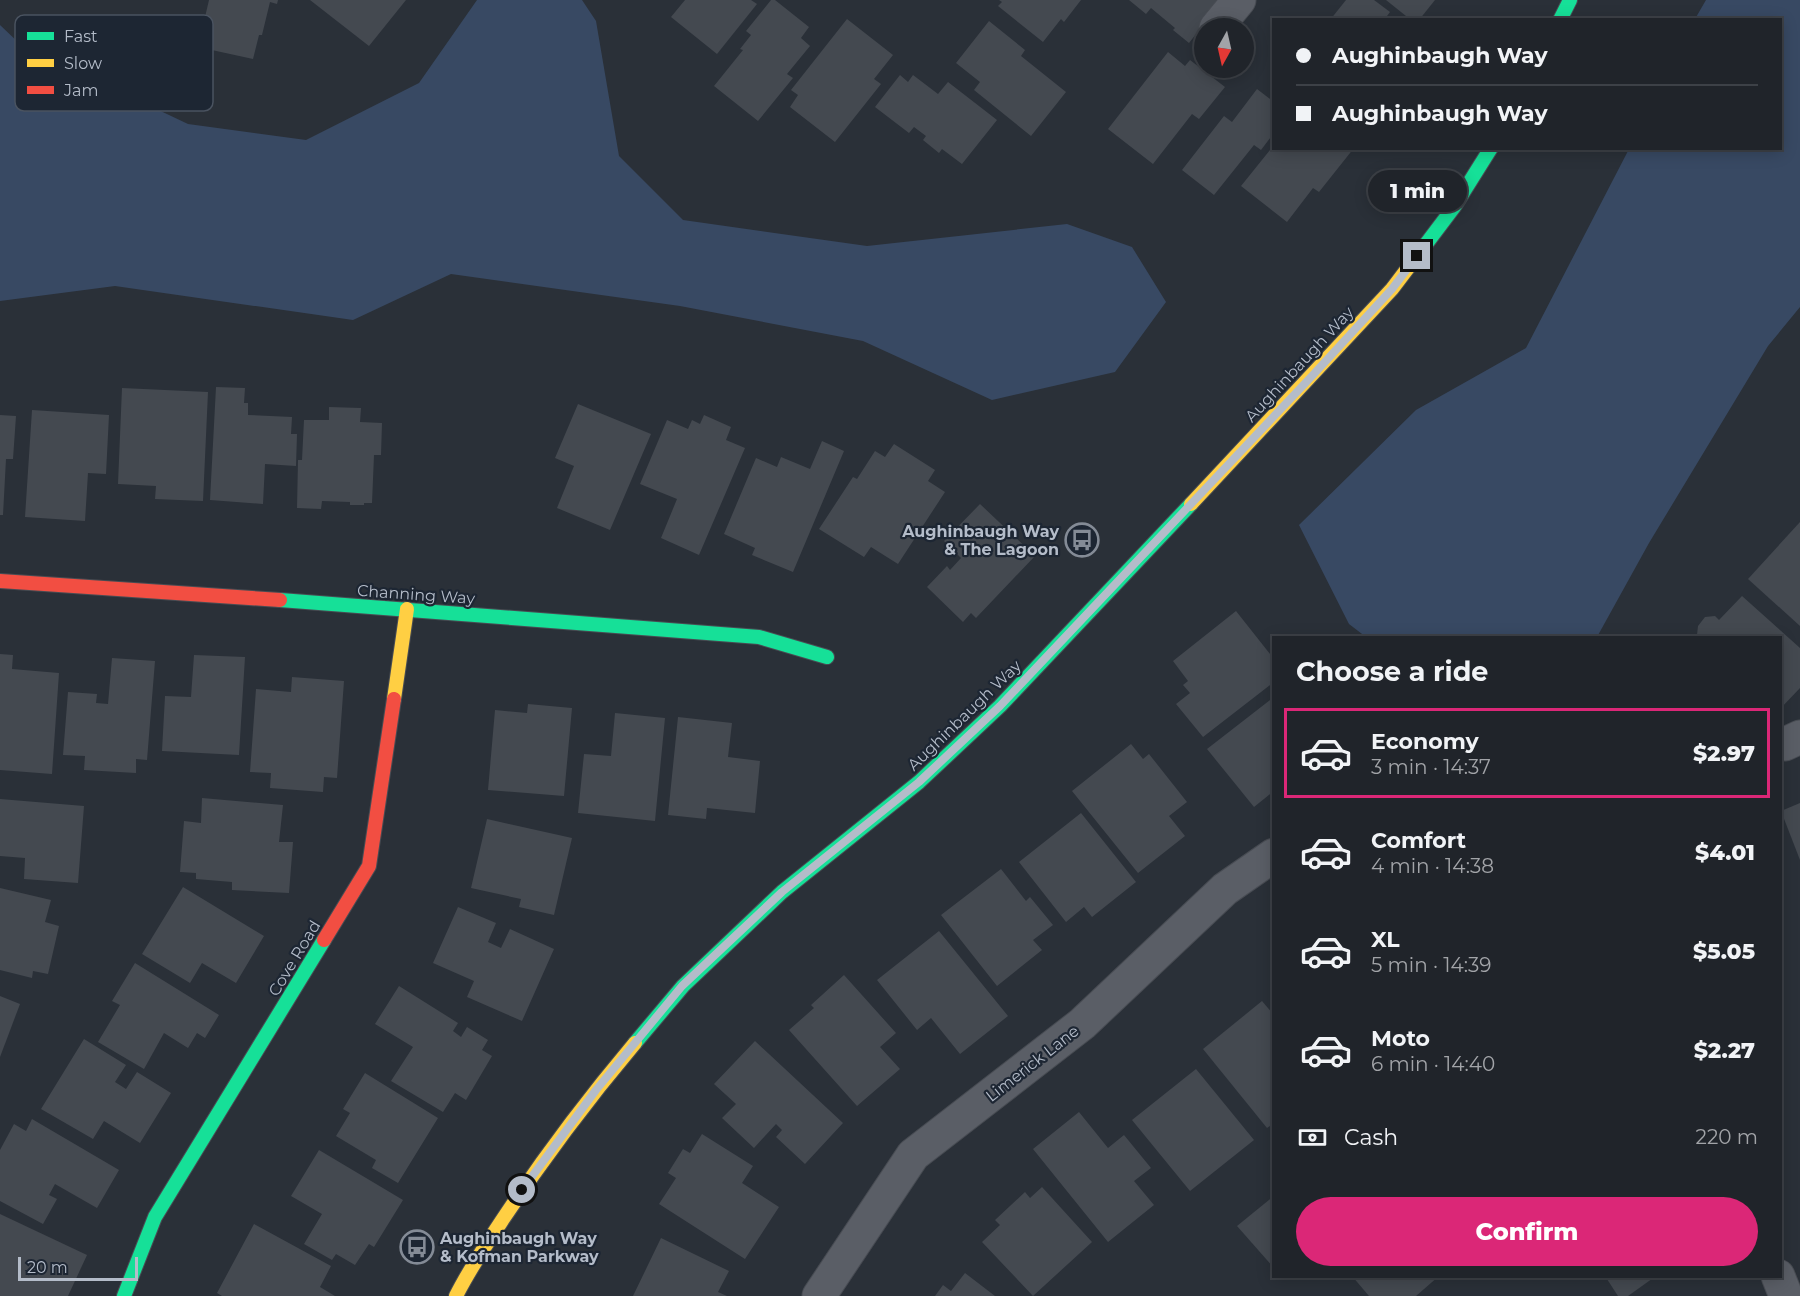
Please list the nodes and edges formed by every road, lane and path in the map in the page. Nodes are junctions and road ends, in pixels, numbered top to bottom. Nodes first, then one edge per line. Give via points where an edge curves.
1 (1239, 0) edge
2 (1570, 0) edge
3 (1224, 18) edge
4 (1561, 18) edge
5 (1490, 150) edge
6 (0, 581) edge
7 (407, 609) junction
8 (827, 657) dead end
9 (1272, 856) edge
10 (1779, 1278) edge
11 (124, 1296) edge
12 (456, 1296) edge
13 (819, 1296) edge
14 (1786, 1296) edge

1 - 3 street
2 - 4 street
5 - 12 street, Aughinbaugh Way via 1454,207 1392,289 1000,706 919,782 782,892 682,986 596,1090 522,1190
6 - 7 street, Channing Way
7 - 8 street, Channing Way via 759,638
7 - 11 street, Cove Road via 369,866 155,1217
9 - 13 street, Limerick Lane via 1225,889 1082,1024 913,1155
10 - 14 street

